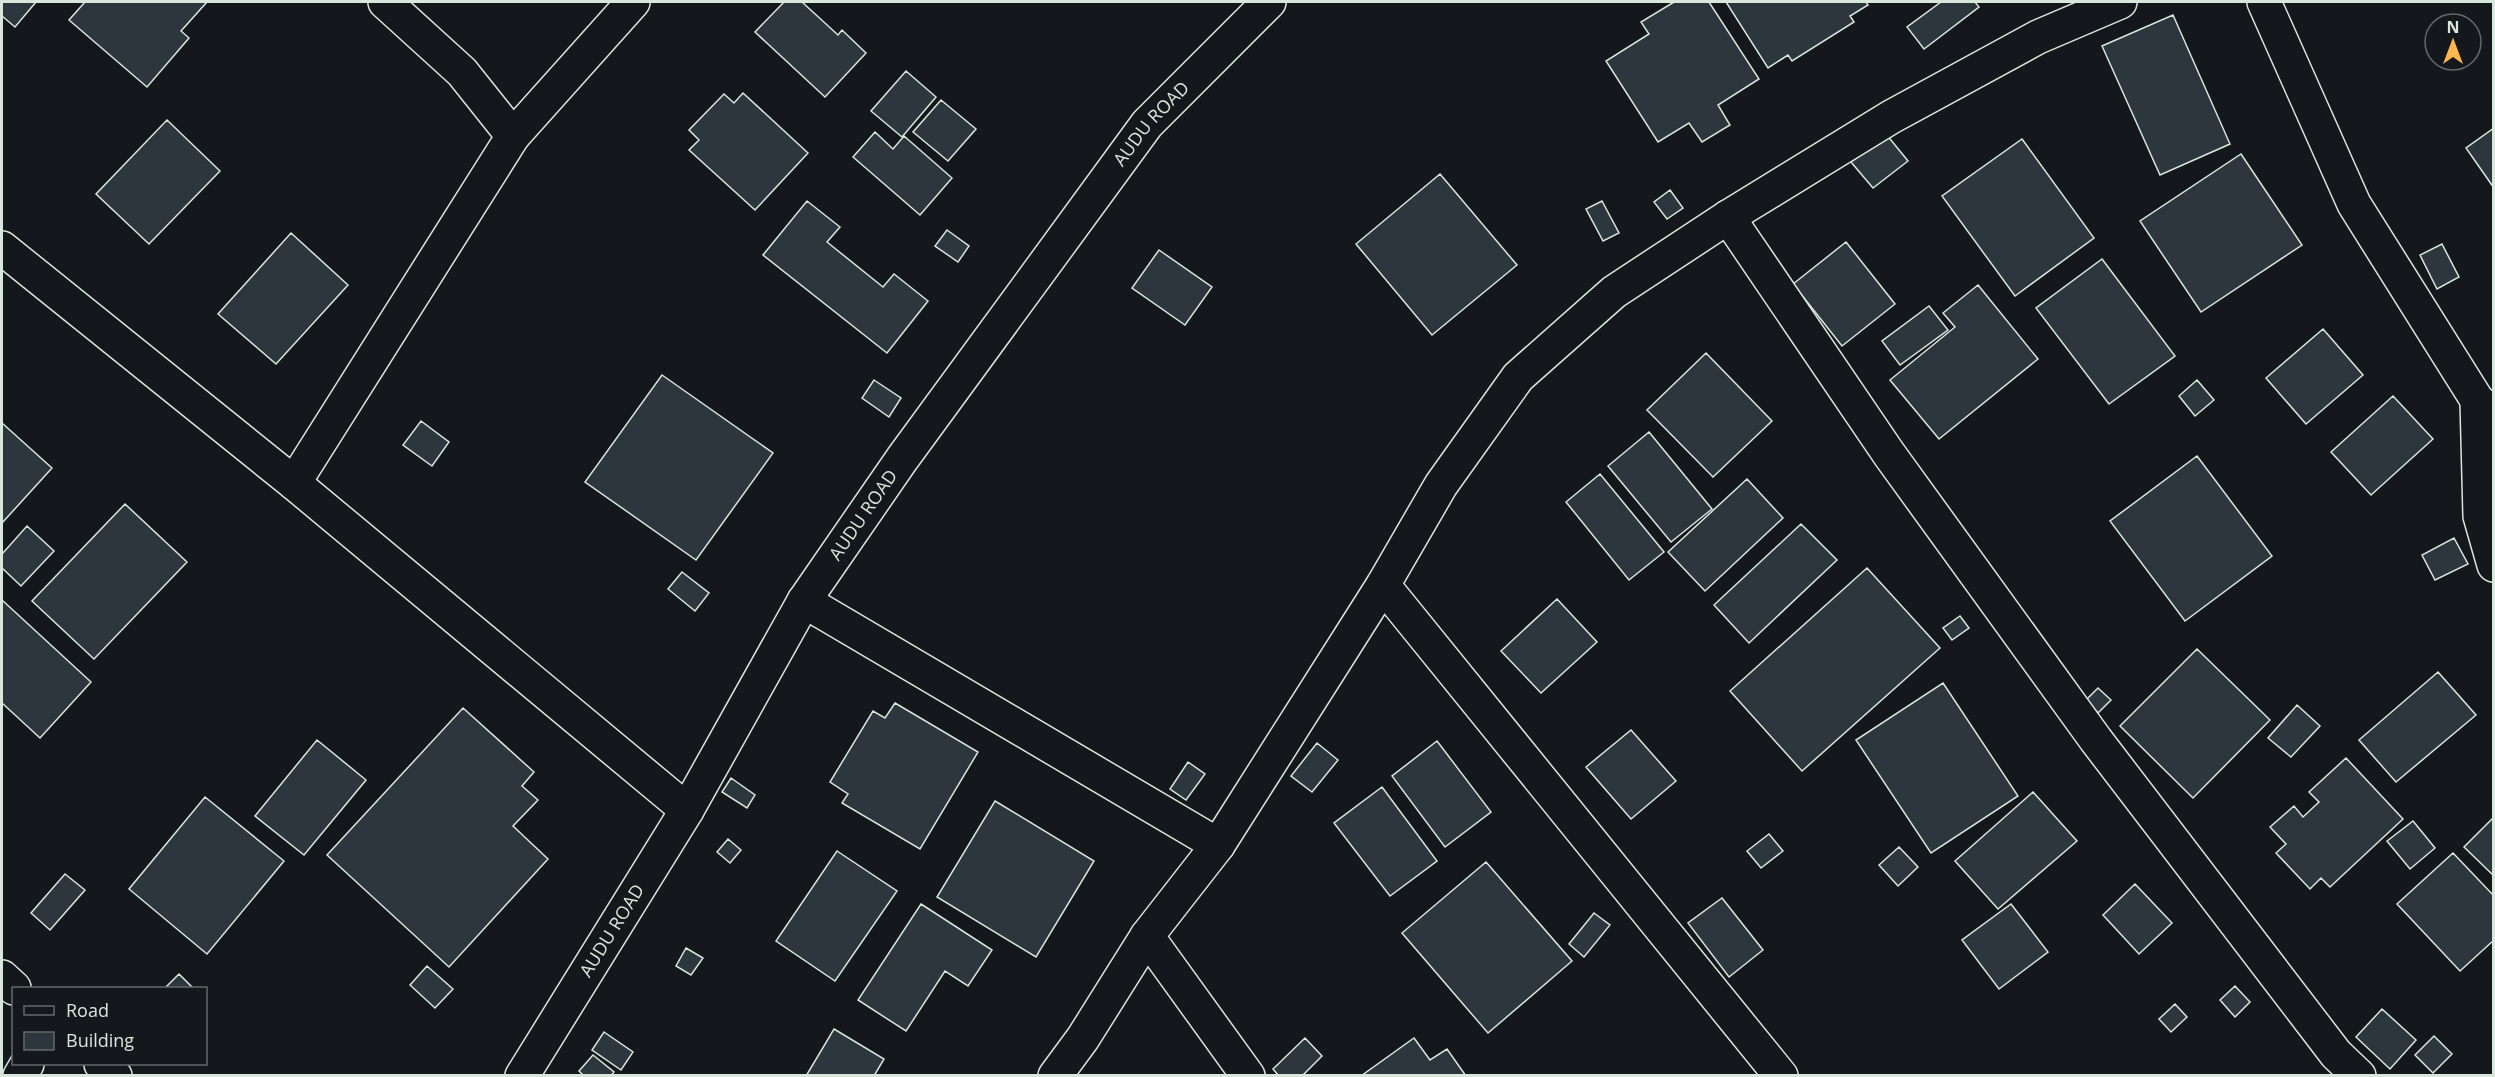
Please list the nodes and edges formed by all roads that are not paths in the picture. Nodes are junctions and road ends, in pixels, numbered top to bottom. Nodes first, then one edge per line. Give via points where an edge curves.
1 (385, 2) edge
2 (633, 2) edge
3 (1269, 2) edge
4 (2120, 2) edge
5 (2264, 2) edge
6 (513, 136) junction
7 (1728, 217) junction
8 (2, 248) edge
9 (2485, 407) edge
10 (294, 483) junction
11 (2493, 565) edge
12 (1383, 585) junction
13 (804, 601) junction
14 (687, 810) junction
15 (1218, 845) junction
16 (1147, 936) junction
17 (102, 1065) edge
18 (115, 1076) edge
19 (522, 1076) edge
20 (1055, 1076) edge
21 (1248, 1076) edge
22 (1781, 1076) edge
23 (2359, 1076) edge

1 - 6 street via 462,72
2 - 6 street
3 - 13 street, AUDU ROAD via 1147,124
4 - 7 street via 2038,37 1891,117
5 - 9 street via 2354,204
6 - 10 street
7 - 12 street via 1614,292 1518,377 1441,485
7 - 23 street via 1888,454 2096,740 2336,1054
8 - 10 street
9 - 11 street via 2480,516
10 - 14 street
12 - 15 street
12 - 22 street
13 - 14 street, AUDU ROAD
13 - 15 street
14 - 19 street, AUDU ROAD
15 - 16 street
16 - 20 street
16 - 21 street
17 - 18 street

